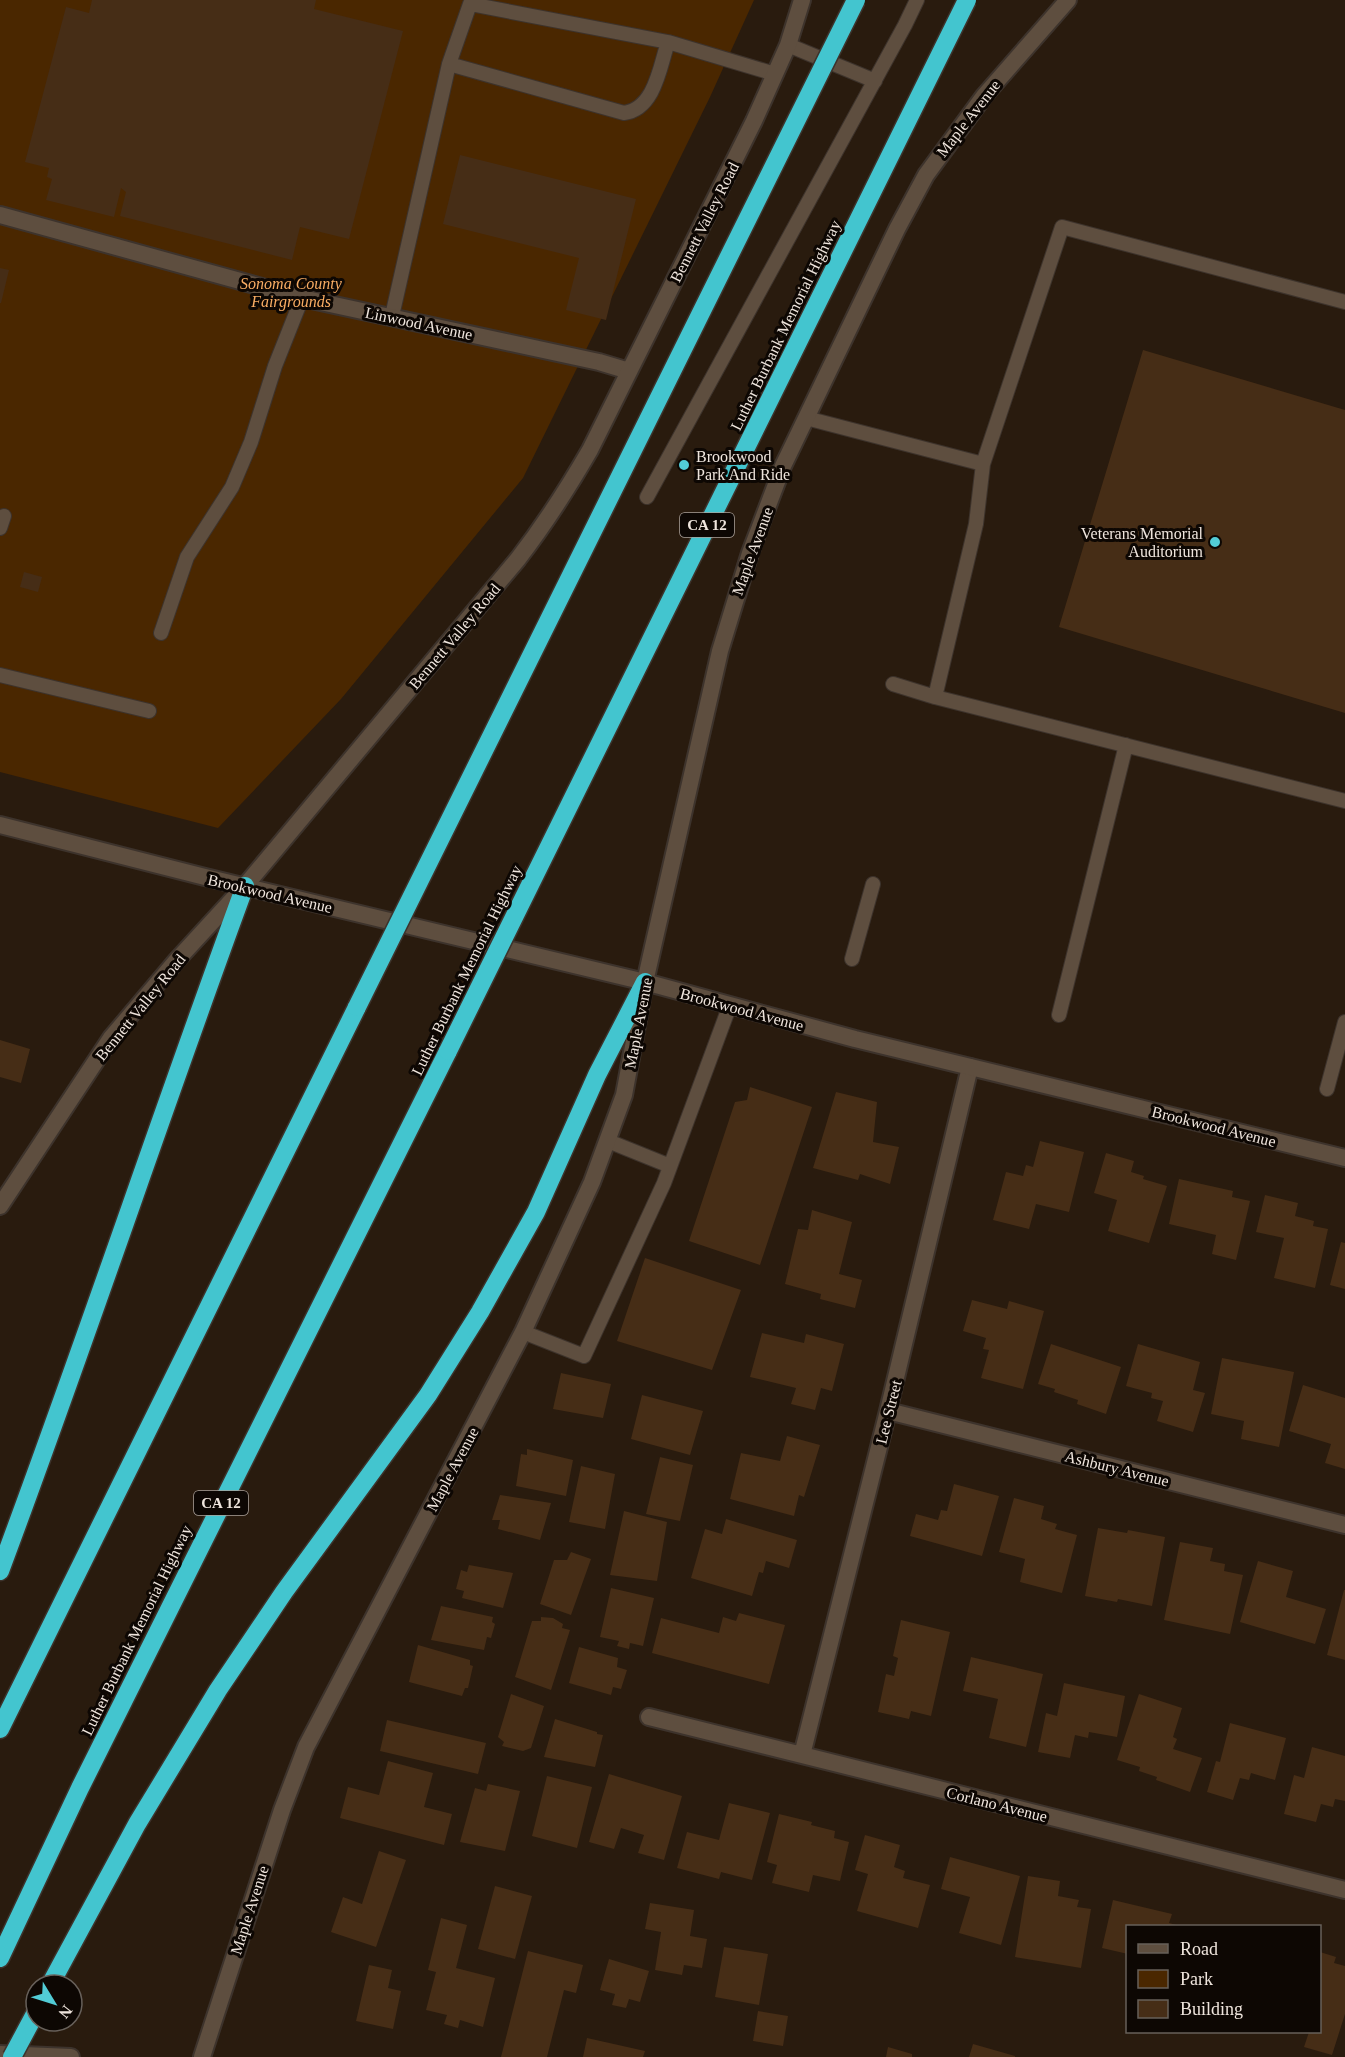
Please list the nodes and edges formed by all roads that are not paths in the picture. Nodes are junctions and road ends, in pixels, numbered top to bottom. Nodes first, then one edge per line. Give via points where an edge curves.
1 (802, 0) edge
2 (856, 0) edge
3 (917, 0) edge
4 (967, 0) edge
5 (1068, 0) edge
6 (464, 2) edge
7 (668, 42) junction
8 (788, 45) junction
9 (449, 64) junction
10 (775, 74) junction
11 (875, 81) junction
12 (0, 215) edge
13 (302, 298) junction
14 (1345, 302) edge
15 (392, 316) junction
16 (629, 371) junction
17 (806, 418) junction
18 (983, 464) junction
19 (647, 497) dead end
20 (161, 633) dead end
21 (0, 675) edge
22 (892, 684) dead end
23 (935, 697) junction
24 (149, 711) dead end
25 (1125, 746) junction
26 (1345, 801) edge
27 (0, 825) edge
28 (873, 884) dead end
29 (245, 886) junction
30 (852, 958) dead end
31 (645, 982) junction
32 (730, 1005) junction
33 (1059, 1015) dead end
34 (1345, 1022) edge
35 (970, 1067) junction
36 (1327, 1089) dead end
37 (608, 1141) junction
38 (1345, 1158) edge
39 (670, 1166) junction
40 (0, 1206) edge
41 (523, 1332) junction
42 (888, 1411) junction
43 (1345, 1525) edge
44 (0, 1570) edge
45 (649, 1717) dead end
46 (0, 1729) edge
47 (802, 1755) junction
48 (1345, 1890) edge
49 (0, 1958) edge
50 (56, 1973) edge
51 (25, 2033) edge
52 (0, 2054) edge
53 (12, 2057) edge
54 (71, 2057) edge
55 (202, 2057) edge

1 - 8 street, Bennett Valley Road
2 - 46 highway, bridge
3 - 11 lane
4 - 49 highway, Luther Burbank Memorial Highway / CA 12, bridge via 85,1778
5 - 17 street, Maple Avenue via 984,96 926,175
6 - 7 lane
6 - 9 lane
7 - 9 lane via 651,94 642,106 624,113
7 - 10 lane
8 - 10 street, Bennett Valley Road
8 - 11 lane
9 - 15 lane
10 - 16 street, Bennett Valley Road
11 - 19 lane
12 - 13 street, Linwood Avenue
13 - 15 street, Linwood Avenue
13 - 20 lane via 251,442 232,486 187,558
14 - 18 lane via 1062,227
15 - 16 street, Linwood Avenue
16 - 29 street, Bennett Valley Road via 590,450 545,524
17 - 18 lane
17 - 31 street, Maple Avenue via 779,476 734,601
18 - 23 lane via 976,524
21 - 24 lane
22 - 23 lane
23 - 25 lane
25 - 26 lane
25 - 33 lane
27 - 29 street, Brookwood Avenue
28 - 30 lane
29 - 31 street, Brookwood Avenue
29 - 40 street, Bennett Valley Road via 111,1038
29 - 44 highway
31 - 32 street, Brookwood Avenue
31 - 37 street, Maple Avenue via 624,1095
31 - 50 highway via 597,1075 536,1212 469,1330 428,1395 284,1592 218,1690 137,1824
32 - 35 street, Brookwood Avenue
32 - 39 lane
34 - 36 lane
35 - 38 street, Brookwood Avenue
35 - 42 street, Lee Street
37 - 39 lane
37 - 41 street, Maple Avenue
39 - 41 lane via 584,1356
41 - 55 street, Maple Avenue via 306,1747
42 - 43 street, Ashbury Avenue
42 - 47 street, Lee Street
45 - 47 street, Corlano Avenue
47 - 48 street, Corlano Avenue
51 - 53 highway, bridge
52 - 54 street

